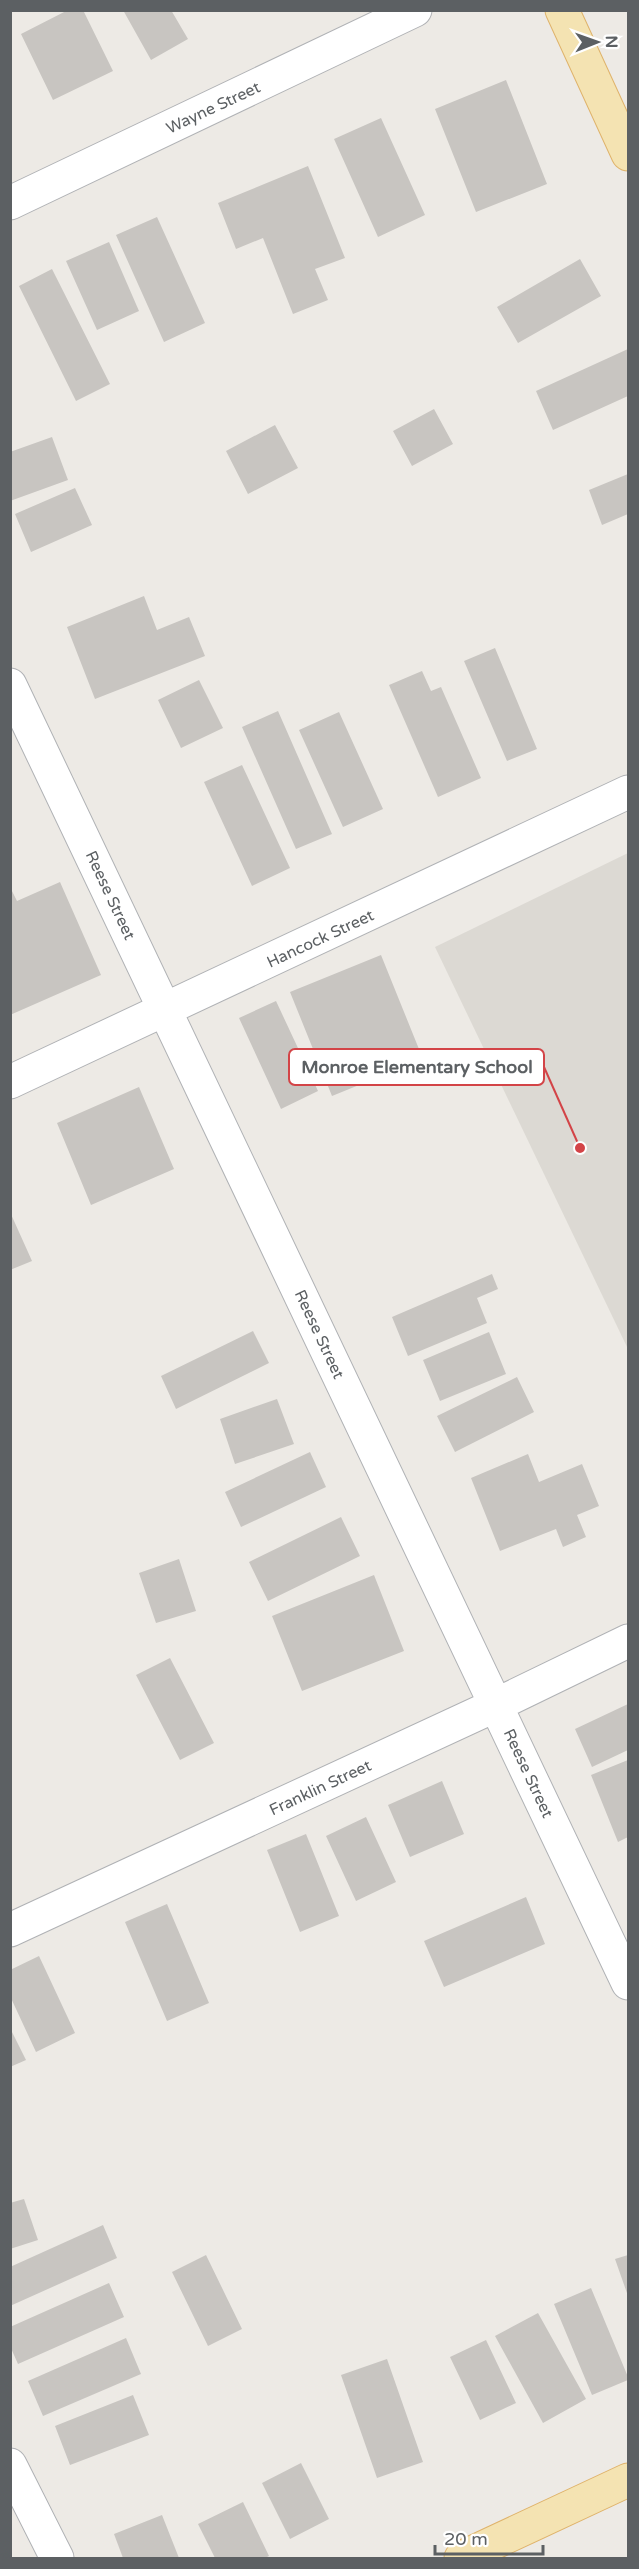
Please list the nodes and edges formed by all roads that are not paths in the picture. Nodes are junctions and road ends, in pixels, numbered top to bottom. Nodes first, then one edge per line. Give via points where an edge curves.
1 (562, 10) edge
2 (396, 15) edge
3 (628, 153) edge
4 (10, 203) edge
5 (10, 685) edge
6 (628, 792) edge
7 (166, 1011) junction
8 (10, 1082) edge
9 (628, 1641) edge
10 (496, 1705) junction
11 (10, 1930) edge
12 (628, 1983) edge
13 (10, 2465) edge
14 (628, 2480) edge
15 (57, 2559) edge
16 (461, 2559) edge

1 - 3 main road
2 - 4 street, Wayne Street
5 - 7 street, Reese Street
6 - 7 street, Hancock Street
7 - 8 street, Hancock Street
7 - 10 street, Reese Street
9 - 10 street, Franklin Street
10 - 11 street, Franklin Street
10 - 12 street, Reese Street
13 - 15 street
14 - 16 main road

